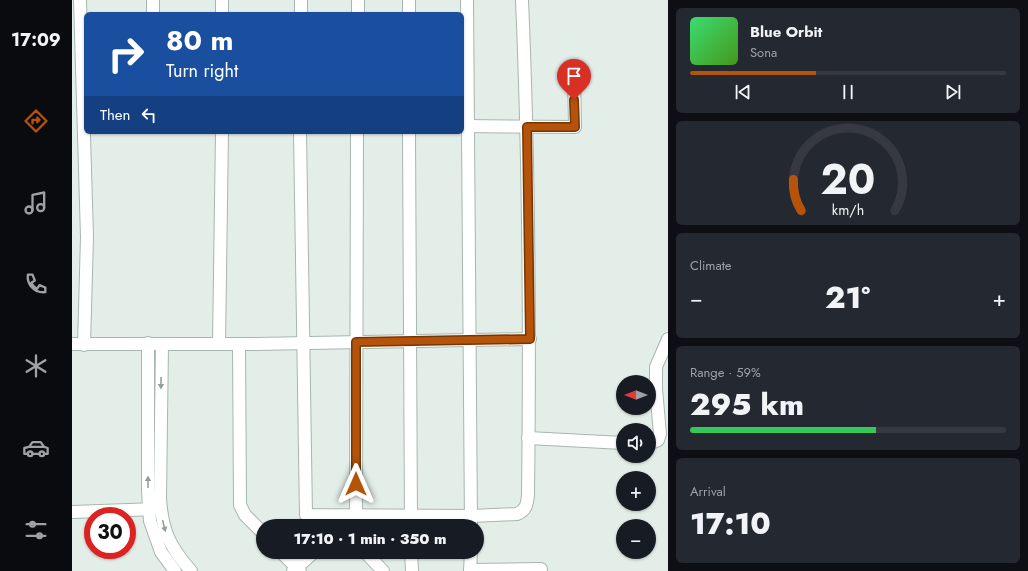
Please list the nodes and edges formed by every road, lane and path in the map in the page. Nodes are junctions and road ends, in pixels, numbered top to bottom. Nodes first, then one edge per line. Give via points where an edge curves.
1 (80, 0) edge
2 (153, 0) edge
3 (222, 0) edge
4 (301, 0) edge
5 (358, 0) edge
6 (409, 0) edge
7 (467, 0) edge
8 (522, 0) edge
9 (152, 12) edge
10 (222, 12) edge
11 (301, 12) edge
12 (358, 12) edge
13 (409, 12) edge
14 (574, 74) dead end
15 (80, 125) edge
16 (465, 126) edge
17 (527, 127) junction
18 (222, 134) edge
19 (300, 134) edge
20 (358, 134) edge
21 (409, 134) edge
22 (530, 339) junction
23 (668, 339) edge
24 (470, 340) junction
25 (410, 341) junction
26 (356, 342) junction
27 (148, 343) junction
28 (303, 343) junction
29 (72, 344) edge
30 (162, 344) junction
31 (219, 344) junction
32 (239, 344) junction
33 (84, 345) junction
34 (528, 438) junction
35 (656, 441) edge
36 (616, 443) edge
37 (155, 509) junction
38 (72, 512) edge
39 (356, 516) junction
40 (352, 519) edge
41 (389, 519) edge
42 (411, 519) edge
43 (471, 519) edge
44 (484, 519) edge
45 (256, 526) edge
46 (287, 559) edge
47 (307, 559) edge
48 (372, 559) edge
49 (411, 559) edge
50 (471, 559) edge
51 (170, 569) edge
52 (541, 569) dead end
53 (296, 570) edge
54 (191, 571) edge
55 (383, 571) edge
56 (412, 571) edge
57 (470, 571) edge

1 - 15 street
2 - 9 street
3 - 10 street
4 - 11 street
5 - 12 street
6 - 13 street
7 - 16 street
8 - 17 street
14 - 17 street via 575,127
15 - 33 street via 87,237
16 - 17 street
16 - 24 street
17 - 22 street
18 - 31 street
19 - 28 street
20 - 26 street
21 - 25 street
22 - 24 street
22 - 34 street
23 - 35 street via 656,367 660,434
24 - 25 street
24 - 43 street
25 - 26 street
25 - 42 street
26 - 28 street
26 - 39 street
27 - 30 street
27 - 33 street
37 -> 27 street via 148,492
28 - 32 street
28 - 39 street via 306,515
29 - 33 street
30 - 31 street
30 -> 37 street
31 - 32 street
32 - 45 street via 240,505 245,515
34 - 36 street
34 - 44 street via 528,495 524,511
37 - 38 street
37 - 51 street via 150,521
37 -> 54 street via 175,553
39 - 40 street
39 - 41 street
46 - 53 street
47 - 53 street
48 - 55 street
49 - 56 street
50 - 57 street
52 - 57 street

